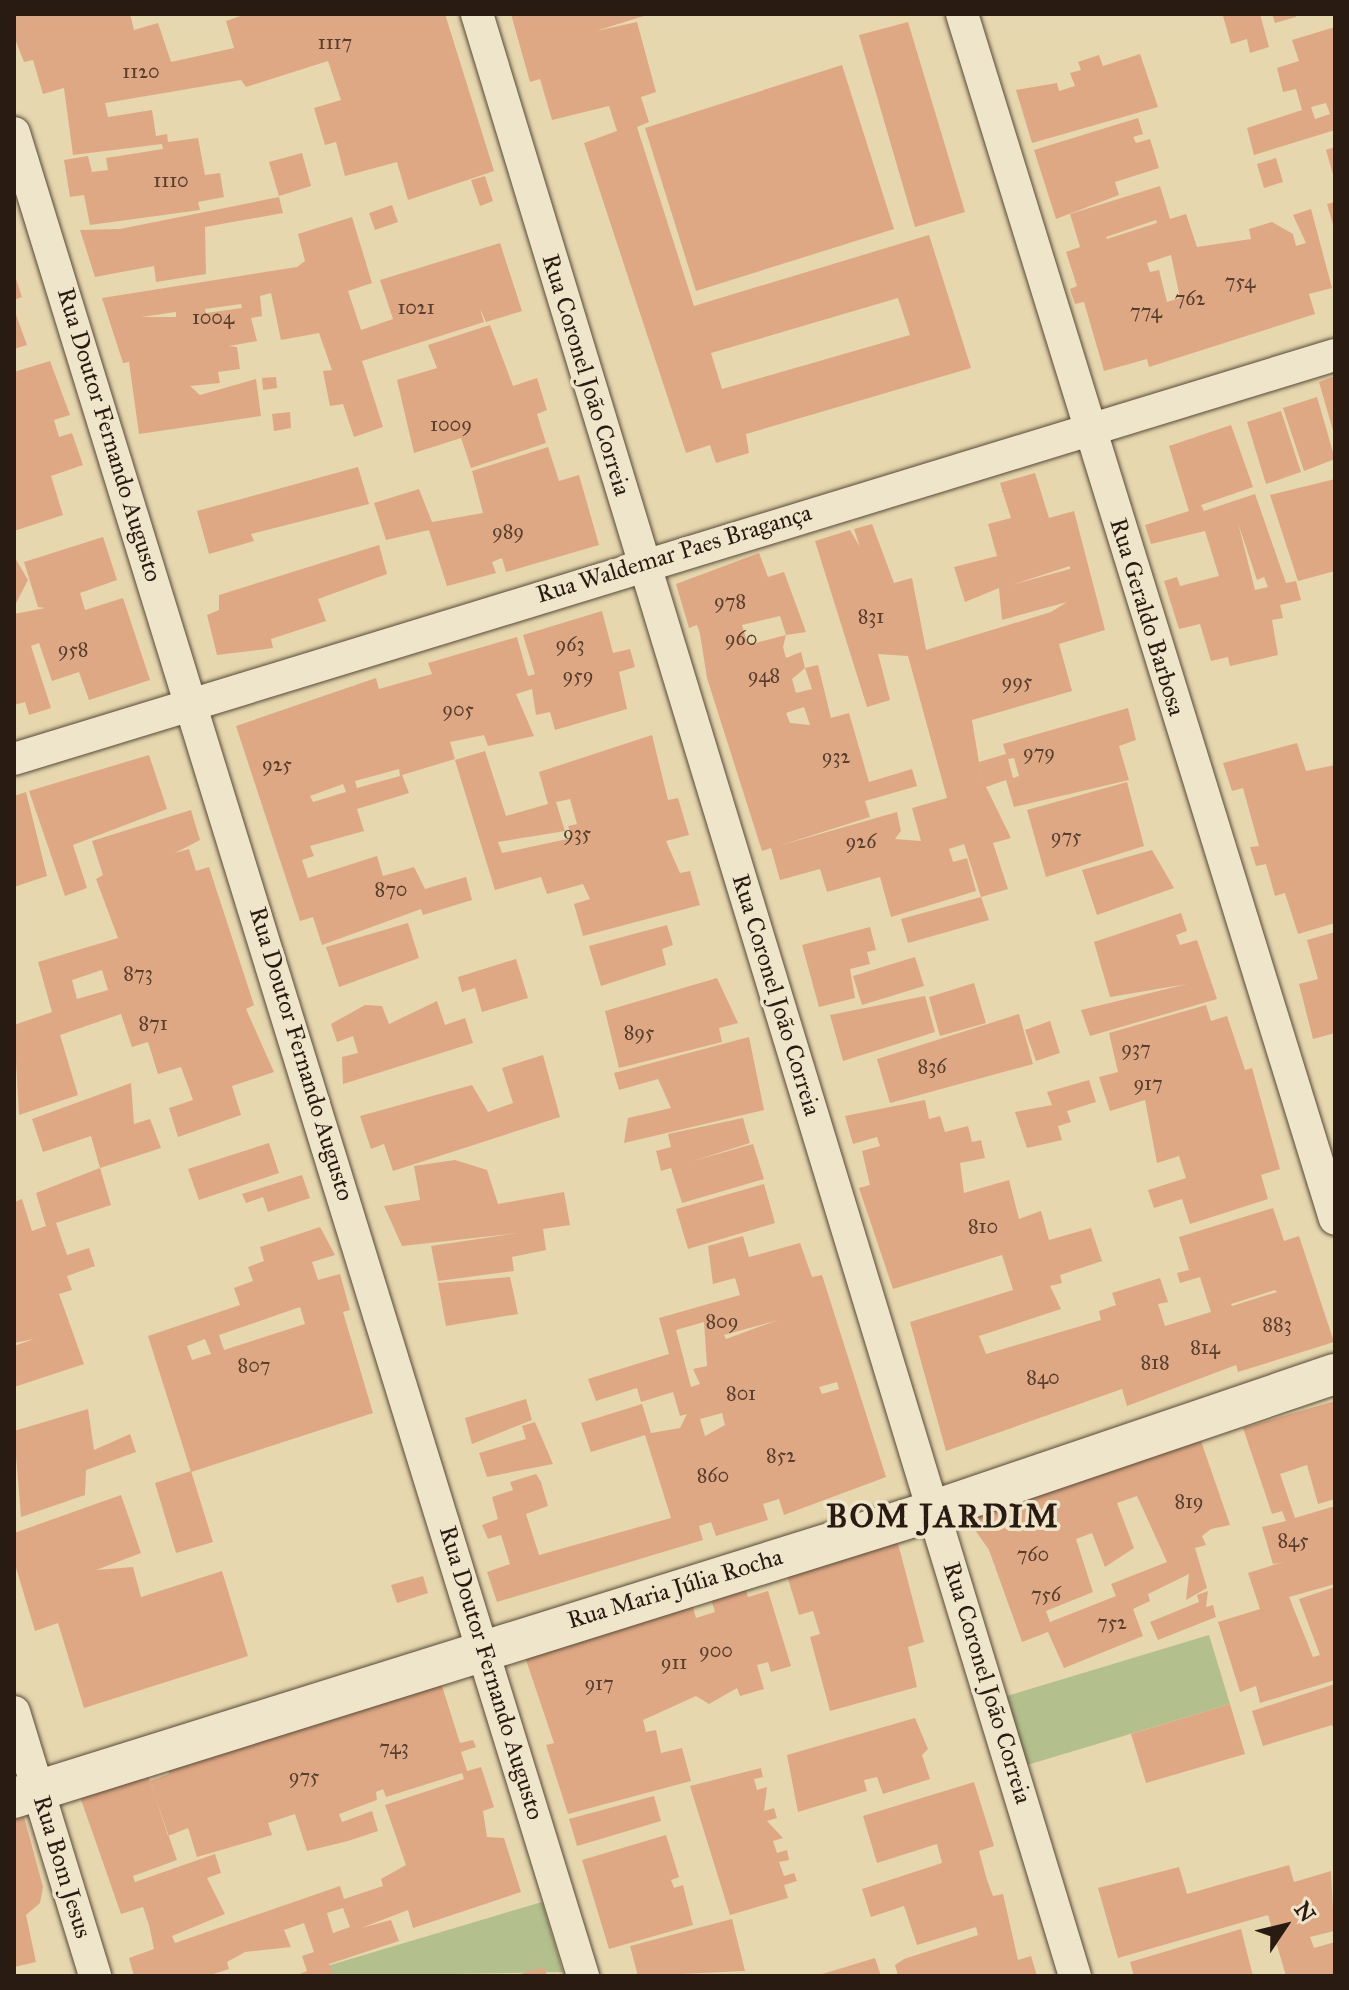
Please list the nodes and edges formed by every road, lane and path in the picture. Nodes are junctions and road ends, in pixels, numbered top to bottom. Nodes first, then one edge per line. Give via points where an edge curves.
1 (477, 14) edge
2 (962, 14) edge
3 (14, 133) edge
4 (1335, 355) edge
5 (1090, 429) junction
6 (643, 562) junction
7 (194, 705) junction
8 (14, 759) edge
9 (1335, 1219) edge
10 (1335, 1374) edge
11 (935, 1510) junction
12 (483, 1648) junction
13 (14, 1712) edge
14 (26, 1794) edge
15 (95, 1976) edge
16 (583, 1976) edge
17 (1075, 1976) edge

1 - 6 street, Rua Coronel João Correia
2 - 5 street, Rua Geraldo Barbosa
3 - 7 street, Rua Doutor Fernando Augusto
4 - 5 street, Rua Waldemar Paes Bragança
5 - 6 street, Rua Waldemar Paes Bragança
5 - 9 street, Rua Geraldo Barbosa
6 - 7 street, Rua Waldemar Paes Bragança
6 - 11 street, Rua Coronel João Correia
7 - 8 street, Rua Waldemar Paes Bragança
7 - 12 street, Rua Doutor Fernando Augusto
10 - 11 street, Rua Maria Júlia Rocha
11 - 12 street, Rua Maria Júlia Rocha
11 - 17 street, Rua Coronel João Correia
12 - 14 street, Rua Maria Júlia Rocha
12 - 16 street, Rua Doutor Fernando Augusto
13 - 14 street, Rua Bom Jesus
14 - 15 street, Rua Bom Jesus

